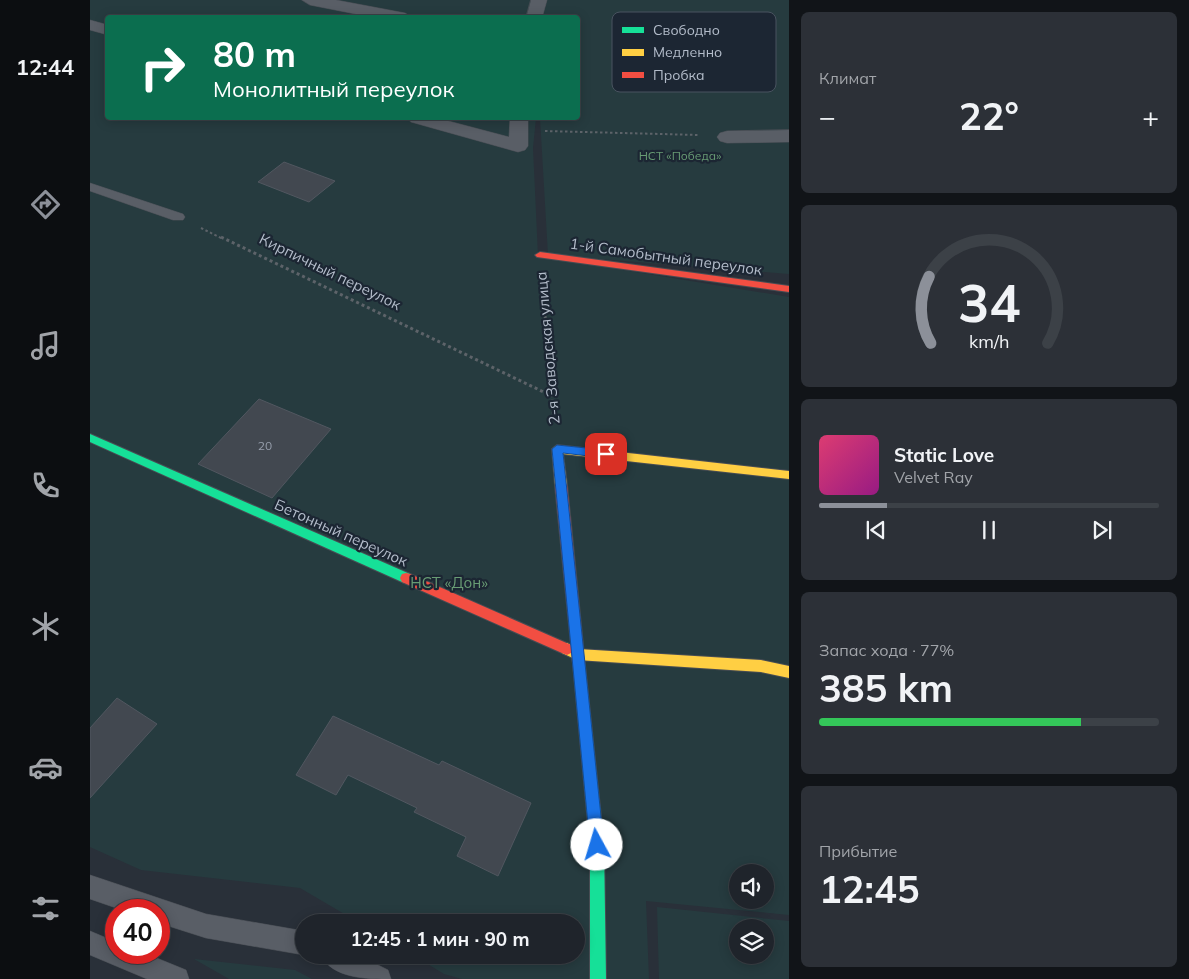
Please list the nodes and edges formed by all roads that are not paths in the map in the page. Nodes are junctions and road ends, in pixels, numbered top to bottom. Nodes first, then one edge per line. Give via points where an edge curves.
1 (310, 0) edge
2 (539, 0) edge
3 (389, 15) edge
4 (535, 15) edge
5 (90, 25) edge
6 (105, 29) edge
7 (425, 120) edge
8 (519, 120) edge
9 (789, 136) edge
10 (727, 137) dead end
11 (90, 187) edge
12 (178, 217) road end
13 (540, 255) road end
14 (789, 289) edge
15 (90, 438) edge
16 (789, 475) edge
17 (576, 654) junction
18 (789, 672) edge
19 (90, 887) edge
20 (125, 899) edge
21 (170, 914) edge
22 (295, 941) edge
23 (90, 943) edge
24 (350, 964) edge
25 (177, 979) edge
26 (379, 979) edge
27 (598, 979) edge

1 - 3 street
2 - 4 street
5 - 6 street
7 - 8 street via 518,146
9 - 10 street
11 - 12 lane
13 - 14 street, 1-й Самобытный переулок
15 - 17 street, Бетонный переулок
16 - 17 street via 557,449
17 - 18 street, Бетонный переулок via 761,666
17 - 27 street via 597,845
19 - 20 lane
21 - 22 lane via 206,926
23 - 25 lane
24 - 26 lane

